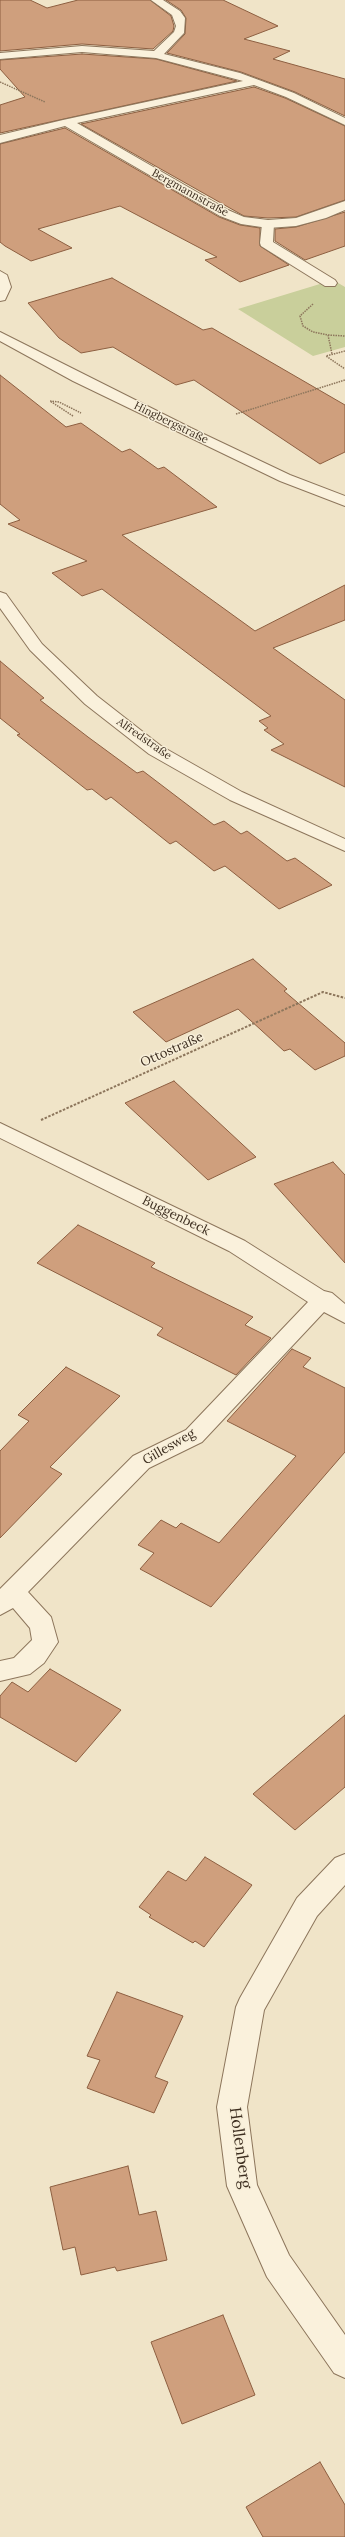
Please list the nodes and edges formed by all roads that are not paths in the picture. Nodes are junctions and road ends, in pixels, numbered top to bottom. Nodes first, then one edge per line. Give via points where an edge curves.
1 (156, 0) edge
2 (156, 55) junction
3 (0, 56) edge
4 (254, 82) junction
5 (67, 122) junction
6 (345, 122) edge
7 (0, 139) edge
8 (345, 205) edge
9 (268, 224) junction
10 (0, 275) edge
11 (330, 283) road end
12 (0, 297) edge
13 (0, 336) edge
14 (345, 501) edge
15 (0, 597) edge
16 (345, 846) edge
17 (4, 1132) edge
18 (324, 1299) junction
19 (345, 1315) edge
20 (6, 1598) edge
21 (0, 1670) edge
22 (345, 1866) edge
23 (345, 2362) edge

1 - 2 street via 176,13 181,26 168,45
2 - 3 street via 82,49
2 - 4 street via 209,67
4 - 5 street
4 - 6 street via 290,95
5 - 7 street
5 - 9 street, Bergmannstraße via 224,213 241,220
8 - 9 street, Bergmannstraße via 296,222
9 - 11 street via 266,243
10 - 12 street via 4,287
13 - 14 street, Hingbergstraße via 186,431 285,478
15 - 16 street, Alfredstraße via 36,647 91,700 155,750 236,796
17 - 18 street, Buggenbeck via 237,1246
18 - 19 street, Buggenbeck
18 - 20 street, Gillesweg via 194,1436 141,1462
20 - 21 street, Gillesweg via 42,1624 45,1642 36,1656 21,1667
22 - 23 street, Hollenberg via 306,1907 250,2007 232,2107 242,2186 278,2266

